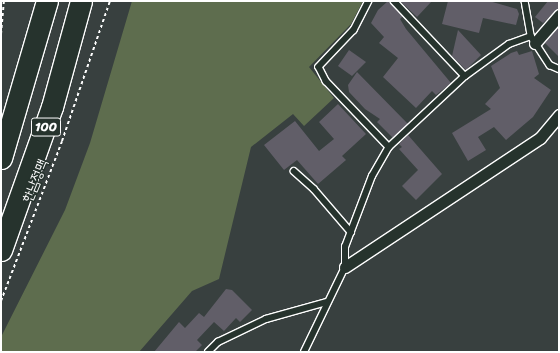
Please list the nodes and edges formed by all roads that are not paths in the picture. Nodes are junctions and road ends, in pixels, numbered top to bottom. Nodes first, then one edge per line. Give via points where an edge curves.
1 (47, 1) edge
2 (81, 1) edge
3 (369, 1) edge
4 (394, 1) edge
5 (525, 1) edge
6 (559, 15) edge
7 (533, 40) junction
8 (559, 69) edge
9 (464, 76) junction
10 (559, 115) edge
11 (389, 147) junction
12 (1, 158) edge
13 (294, 171) dead end
14 (351, 232) junction
15 (1, 250) edge
16 (345, 267) junction
17 (326, 302) junction
18 (208, 352) edge
19 (304, 352) edge

1 - 12 highway, 100
2 - 15 highway, 100 via 52,107
3 - 11 lane via 354,30 319,67 326,81
4 - 9 lane
5 - 7 lane
6 - 7 street
7 - 8 lane via 550,64
7 - 9 lane via 509,44
9 - 11 lane
10 - 16 street via 540,138
11 - 14 lane via 372,176
13 - 14 lane via 314,189
14 - 16 lane via 345,247
16 - 17 lane
17 - 18 lane via 266,319 218,342
17 - 19 lane

